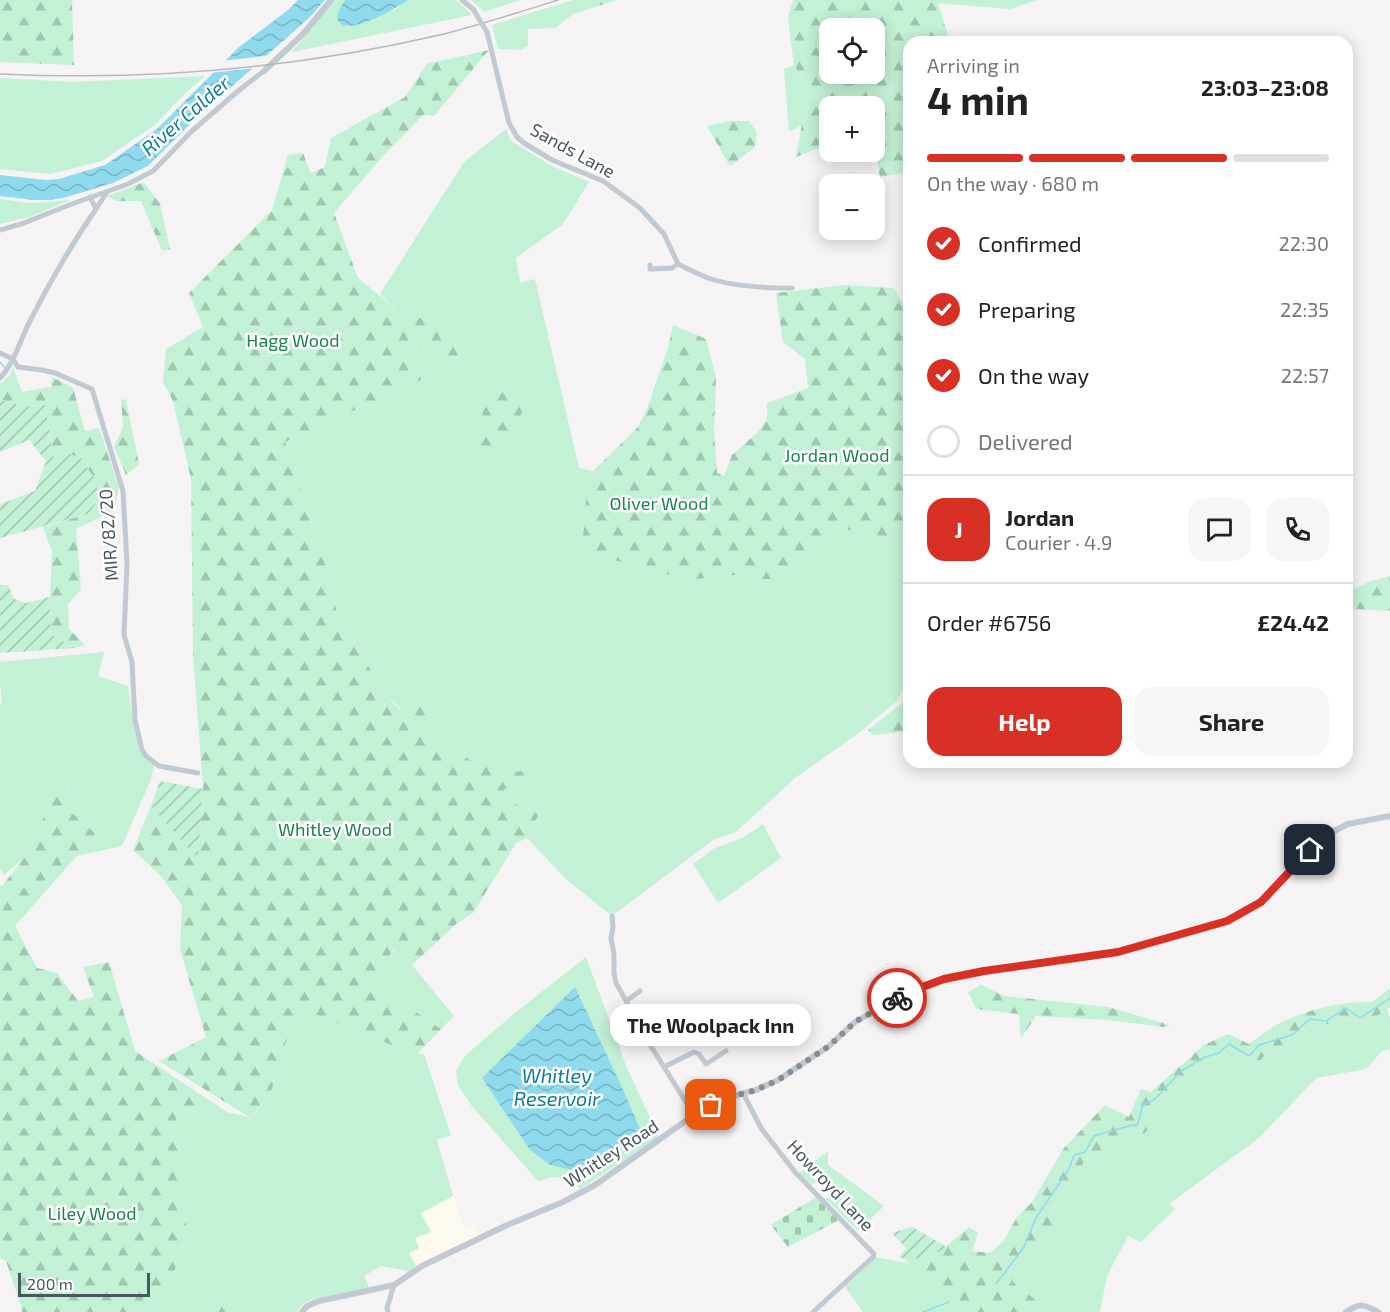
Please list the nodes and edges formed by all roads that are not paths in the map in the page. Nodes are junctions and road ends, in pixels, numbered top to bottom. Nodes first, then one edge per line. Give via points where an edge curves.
1 (331, 0) edge
2 (462, 0) edge
3 (264, 71) joint
4 (107, 192) junction
5 (90, 197) junction
6 (96, 209) junction
7 (0, 230) edge
8 (678, 264) junction
9 (650, 265) dead end
10 (792, 288) dead end
11 (0, 353) edge
12 (13, 359) junction
13 (0, 378) edge
14 (198, 773) dead end
15 (1390, 816) edge
16 (612, 916) dead end
17 (640, 991) dead end
18 (626, 1000) junction
19 (665, 1023) dead end
20 (644, 1035) junction
21 (726, 1051) dead end
22 (664, 1067) junction
23 (743, 1093) junction
24 (694, 1115) junction
25 (394, 1285) junction
26 (302, 1312) edge
27 (388, 1312) edge
28 (813, 1312) edge
29 (1346, 1312) edge
30 (1378, 1312) edge

1 - 3 street via 304,33
2 - 8 street, Sands Lane, bridge via 488,32 509,123 517,137 552,160 603,182 640,208 664,234
3 - 4 street via 200,124 153,171
4 - 5 street
4 - 6 street
5 - 6 street
5 - 7 street
6 - 12 street via 56,273
8 - 9 street via 661,269 650,269
8 - 10 street via 728,283
11 - 12 street
12 - 13 street
12 - 14 street, MIR/82/20 via 18,367 55,373 92,389 123,492 127,564 124,635 132,662 135,720 142,750 159,766
15 - 23 street, Whitley Road via 1348,824 1322,837 1261,902 1227,921 1118,952 944,979 906,993 855,1022 829,1046 778,1080
16 - 18 street via 614,973
17 - 18 street
18 - 20 street
19 - 20 street
20 - 22 street
21 - 22 street via 706,1064 694,1052
22 - 24 street
23 - 24 street, Whitley Road
23 - 28 street, Howroyd Lane via 761,1128 795,1172 874,1254
24 - 25 street, Whitley Road via 595,1185 422,1266
25 - 26 street via 320,1301
25 - 27 street
29 - 30 street via 1363,1305

